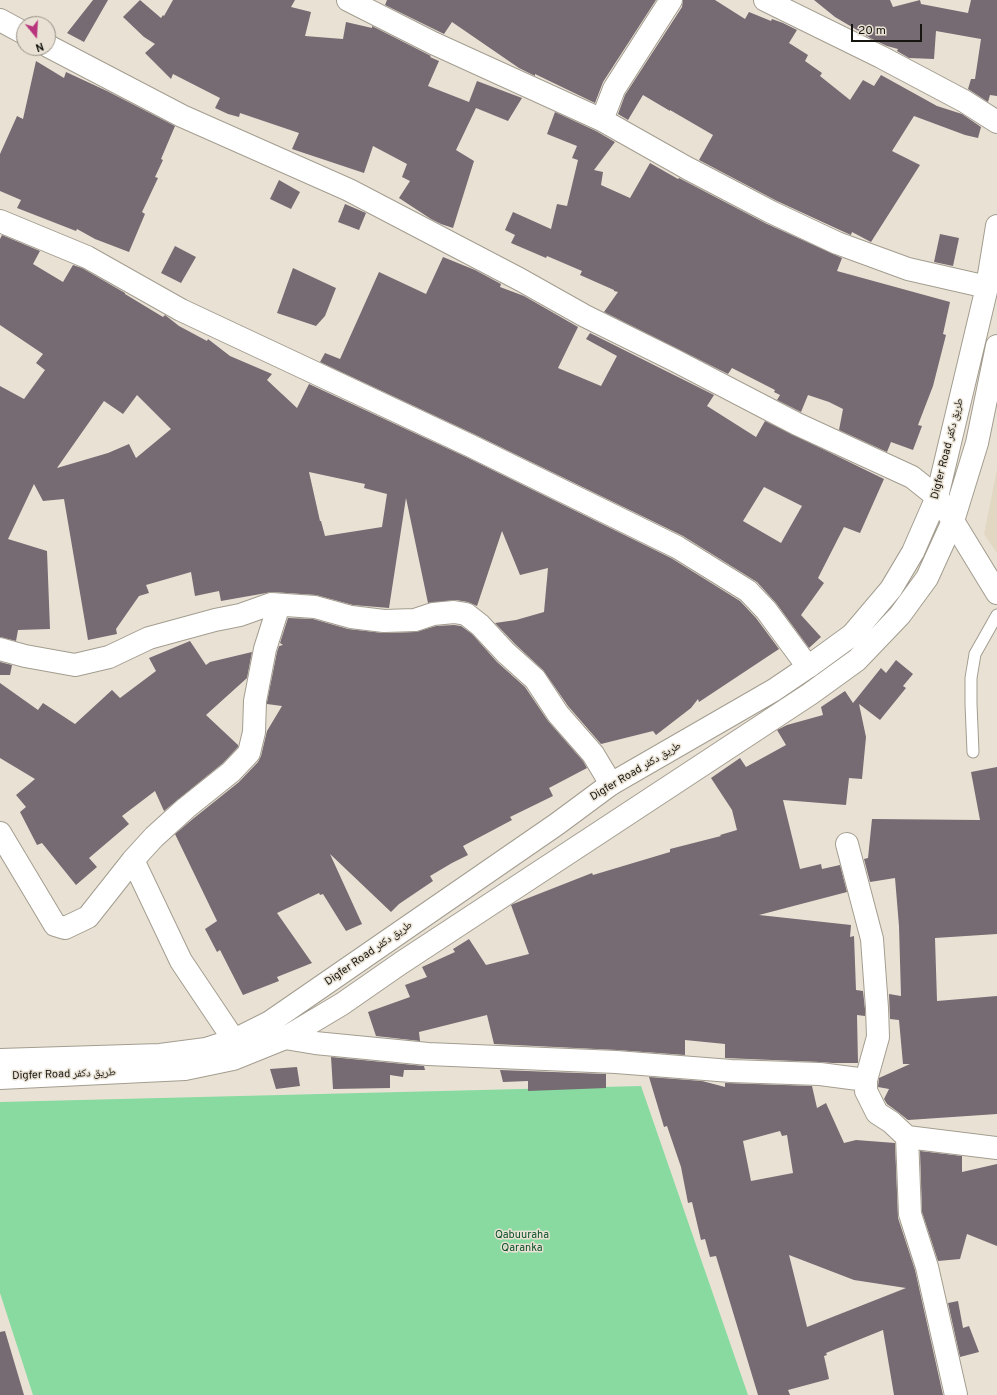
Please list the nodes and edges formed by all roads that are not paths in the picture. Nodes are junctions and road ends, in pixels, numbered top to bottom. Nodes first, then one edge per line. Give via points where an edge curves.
1 (348, 0) edge
2 (671, 0) edge
3 (765, 0) edge
4 (0, 20) edge
5 (16, 29) edge
6 (56, 50) edge
7 (602, 120) junction
8 (997, 122) edge
9 (0, 221) edge
10 (997, 226) edge
11 (987, 287) junction
12 (997, 346) edge
13 (937, 497) junction
14 (953, 521) junction
15 (997, 593) edge
16 (278, 604) junction
17 (997, 615) edge
18 (0, 649) edge
19 (808, 667) junction
20 (973, 752) dead end
21 (611, 784) junction
22 (0, 833) edge
23 (847, 844) dead end
24 (133, 860) junction
25 (285, 1038) junction
26 (234, 1040) junction
27 (0, 1060) edge
28 (0, 1078) edge
29 (866, 1080) junction
30 (907, 1137) junction
31 (997, 1148) edge
32 (956, 1395) edge

1 - 7 street via 448,50
2 - 7 street via 614,89
3 - 8 street via 881,57 964,101
4 - 5 street
6 - 13 street via 182,116 349,190 514,276 584,316 797,424 912,477
7 - 11 street via 764,208 837,243 908,269
9 - 19 street via 87,257 181,310 471,446 678,547 748,591 766,610
10 - 11 street, Digfer Road طريق دكفر
11 - 13 street, Digfer Road طريق دكفر
12 - 14 street, Digfer Road طريق دكفر via 977,443
13 - 14 street
13 - 19 street, Digfer Road طريق دكفر via 913,552 891,589 852,635
14 - 15 street
14 - 25 street, Digfer Road طريق دكفر via 927,578 900,615 857,660 810,694 342,1004
16 - 18 street via 149,638 109,657 75,665
16 - 21 street via 315,607 351,617 384,621 415,620 433,614 454,612 466,614 535,679 558,714 593,754
16 - 24 street via 265,649 255,701 250,753 154,837
17 - 20 lane via 975,654 971,678
19 - 21 street, Digfer Road طريق دكفر via 774,690
21 - 26 street, Digfer Road طريق دكفر via 301,1002 270,1022
22 - 24 street via 55,924 66,928 88,917
23 - 29 street via 872,939 878,1037
24 - 26 street via 181,961
25 - 28 street, Digfer Road طريق دكفر via 233,1060 185,1069
25 - 29 street via 428,1054 820,1074
26 - 27 street, Digfer Road طريق دكفر via 206,1049 160,1055
29 - 30 street via 866,1092 877,1112
30 - 31 street
30 - 32 street via 910,1214 927,1267

